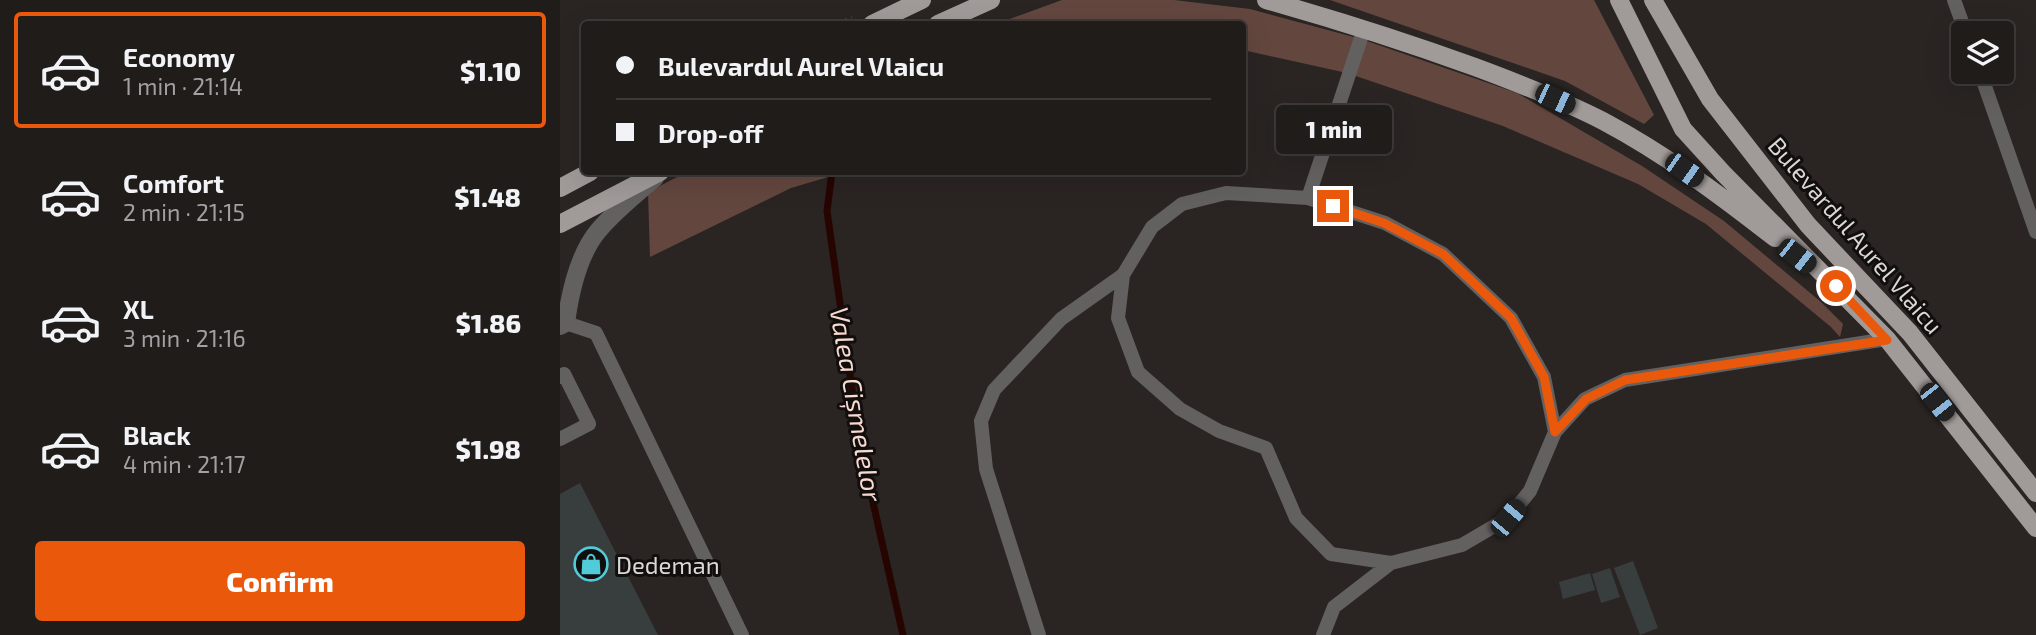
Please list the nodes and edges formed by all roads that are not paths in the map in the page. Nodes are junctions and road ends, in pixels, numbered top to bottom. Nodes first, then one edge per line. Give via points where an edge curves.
1 (922, 0) edge
2 (991, 0) edge
3 (1266, 0) edge
4 (1619, 0) edge
5 (1653, 0) edge
6 (1954, 0) edge
7 (878, 21) edge
8 (945, 21) edge
9 (1962, 21) edge
10 (1364, 29) junction
11 (1984, 84) edge
12 (584, 175) edge
13 (655, 175) edge
14 (658, 175) edge
15 (560, 188) edge
16 (1308, 198) junction
17 (560, 224) edge
18 (2036, 232) edge
19 (1123, 275) junction
20 (1836, 286) junction
21 (563, 324) edge
22 (1887, 340) junction
23 (560, 377) edge
24 (1555, 432) junction
25 (560, 439) edge
26 (2036, 493) edge
27 (2036, 528) edge
28 (1391, 563) junction
29 (742, 635) edge
30 (1039, 635) edge
31 (1323, 635) edge

1 - 7 main road
2 - 8 main road
3 - 10 main road
4 - 20 main road, Bulevardul Aurel Vlaicu via 1684,129
5 - 26 main road, Bulevardul Aurel Vlaicu via 1710,99 1808,225 1910,333
6 - 9 lane
10 - 16 lane
10 - 20 main road via 1532,89 1602,121 1710,188
11 - 18 lane
12 - 15 main road
13 - 17 main road
14 - 21 street via 597,233 577,276
16 - 19 lane via 1226,193 1182,204 1152,227
16 - 24 lane via 1384,223 1443,254 1511,318 1544,377
19 - 28 lane via 1118,318 1138,372 1180,409 1219,431 1266,448 1296,517 1331,554
19 - 30 lane via 1061,319 994,390 981,421 986,469
20 - 22 main road, Bulevardul Aurel Vlaicu
21 - 29 lane via 596,333
22 - 24 lane via 1625,380 1586,399
22 - 27 main road, Bulevardul Aurel Vlaicu
23 - 25 lane via 564,374 589,424
24 - 28 lane via 1530,491 1508,518 1462,545
28 - 31 lane via 1334,607

